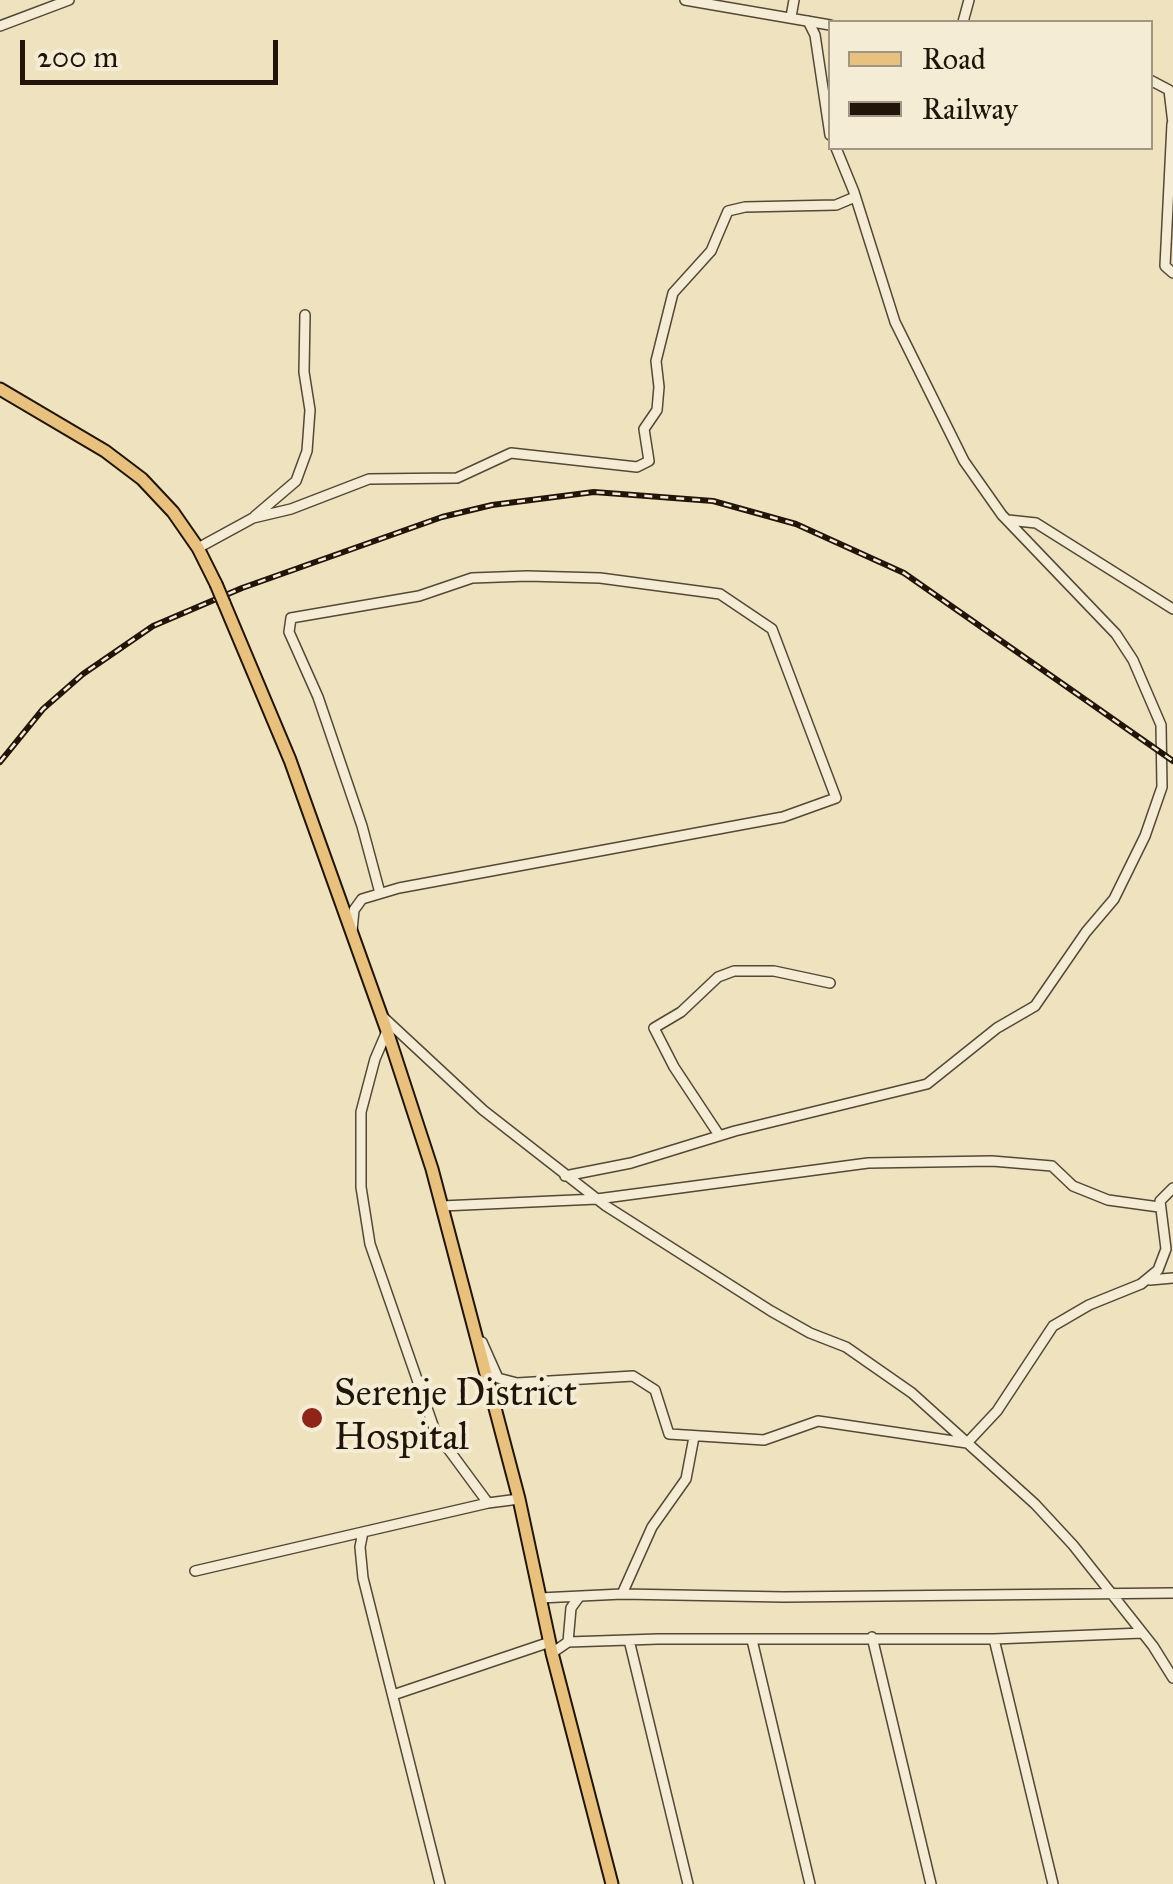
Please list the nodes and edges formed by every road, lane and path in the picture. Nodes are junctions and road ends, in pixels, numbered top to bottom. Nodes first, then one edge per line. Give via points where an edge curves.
1 (69, 0) edge
2 (686, 0) edge
3 (794, 0) edge
4 (791, 17) junction
5 (808, 21) junction
6 (828, 25) edge
7 (0, 26) edge
8 (1153, 82) edge
9 (828, 121) edge
10 (1172, 124) edge
11 (837, 150) edge
12 (855, 197) junction
13 (1173, 273) edge
14 (305, 315) dead end
15 (0, 389) edge
16 (253, 518) junction
17 (1008, 520) junction
18 (198, 548) junction
19 (1173, 609) edge
20 (380, 893) junction
21 (352, 939) junction
22 (830, 983) dead end
23 (381, 1015) junction
24 (387, 1031) junction
25 (719, 1135) junction
26 (565, 1176) junction
27 (1173, 1188) edge
28 (597, 1199) junction
29 (442, 1206) junction
30 (1159, 1207) junction
31 (1173, 1278) edge
32 (1150, 1280) junction
33 (470, 1318) junction
34 (694, 1437) junction
35 (967, 1443) junction
36 (519, 1499) junction
37 (488, 1503) junction
38 (363, 1532) junction
39 (196, 1571) dead end
40 (1112, 1592) junction
41 (1173, 1593) edge
42 (622, 1594) junction
43 (579, 1597) junction
44 (540, 1598) junction
45 (1142, 1633) junction
46 (872, 1637) junction
47 (994, 1639) junction
48 (630, 1640) junction
49 (752, 1640) junction
50 (568, 1642) junction
51 (551, 1648) junction
52 (1173, 1678) edge
53 (393, 1695) junction
54 (435, 1883) edge
55 (612, 1884) edge
56 (688, 1884) edge
57 (810, 1884) edge
58 (930, 1884) edge
59 (1053, 1884) edge

1 - 7 street
2 - 4 street
3 - 4 street
4 - 5 street
5 - 6 street
5 - 9 street
8 - 10 street via 1169,90
10 - 13 street via 1164,266
11 - 12 street
12 - 16 street via 836,205 728,211 710,251 672,293 656,360 657,410 644,428 649,460 637,467 511,453 458,478 369,479
12 - 17 street via 895,322 964,460
14 - 16 street via 307,451 296,481
15 - 18 main road via 142,479
16 - 18 street
17 - 19 street via 1036,523
17 - 25 street via 1116,634 1154,704 1164,743 1162,788 1144,836 1114,899 1035,1006 927,1084
18 - 21 main road, bridge via 290,760
20 - 20 street via 783,816 836,798 772,629 720,594 582,577 472,578 420,596 291,618 289,632 318,697
20 - 21 street via 354,910
21 - 23 main road
22 - 25 street via 774,970 734,970 654,1028
23 - 24 main road
23 - 26 street
24 - 29 main road
24 - 37 street via 362,1112 361,1187 370,1244 436,1431
25 - 26 street
26 - 28 street
27 - 30 street
28 - 29 street
28 - 30 street via 868,1164 992,1161 1052,1166 1073,1186 1108,1200
28 - 35 street via 771,1311 846,1346
29 - 33 main road
30 - 32 street via 1166,1249
31 - 32 street
32 - 35 street via 1053,1326 998,1411
33 - 34 street via 498,1378 517,1383 633,1376 656,1390 669,1434
33 - 36 main road
34 - 35 street via 764,1440 818,1420
34 - 42 street via 686,1479 652,1527
35 - 40 street via 1036,1504
36 - 37 street
36 - 44 main road
37 - 38 street
38 - 39 street
38 - 53 street via 363,1578
40 - 41 street
40 - 42 street
40 - 45 street
42 - 43 street
43 - 44 street
43 - 50 street via 570,1608
44 - 51 main road
45 - 47 street
45 - 52 street
46 - 47 street
46 - 49 street
46 - 58 street
47 - 59 street
48 - 49 street
48 - 50 street
48 - 56 street
49 - 57 street
50 - 51 street
51 - 53 street
51 - 55 main road
53 - 54 street

